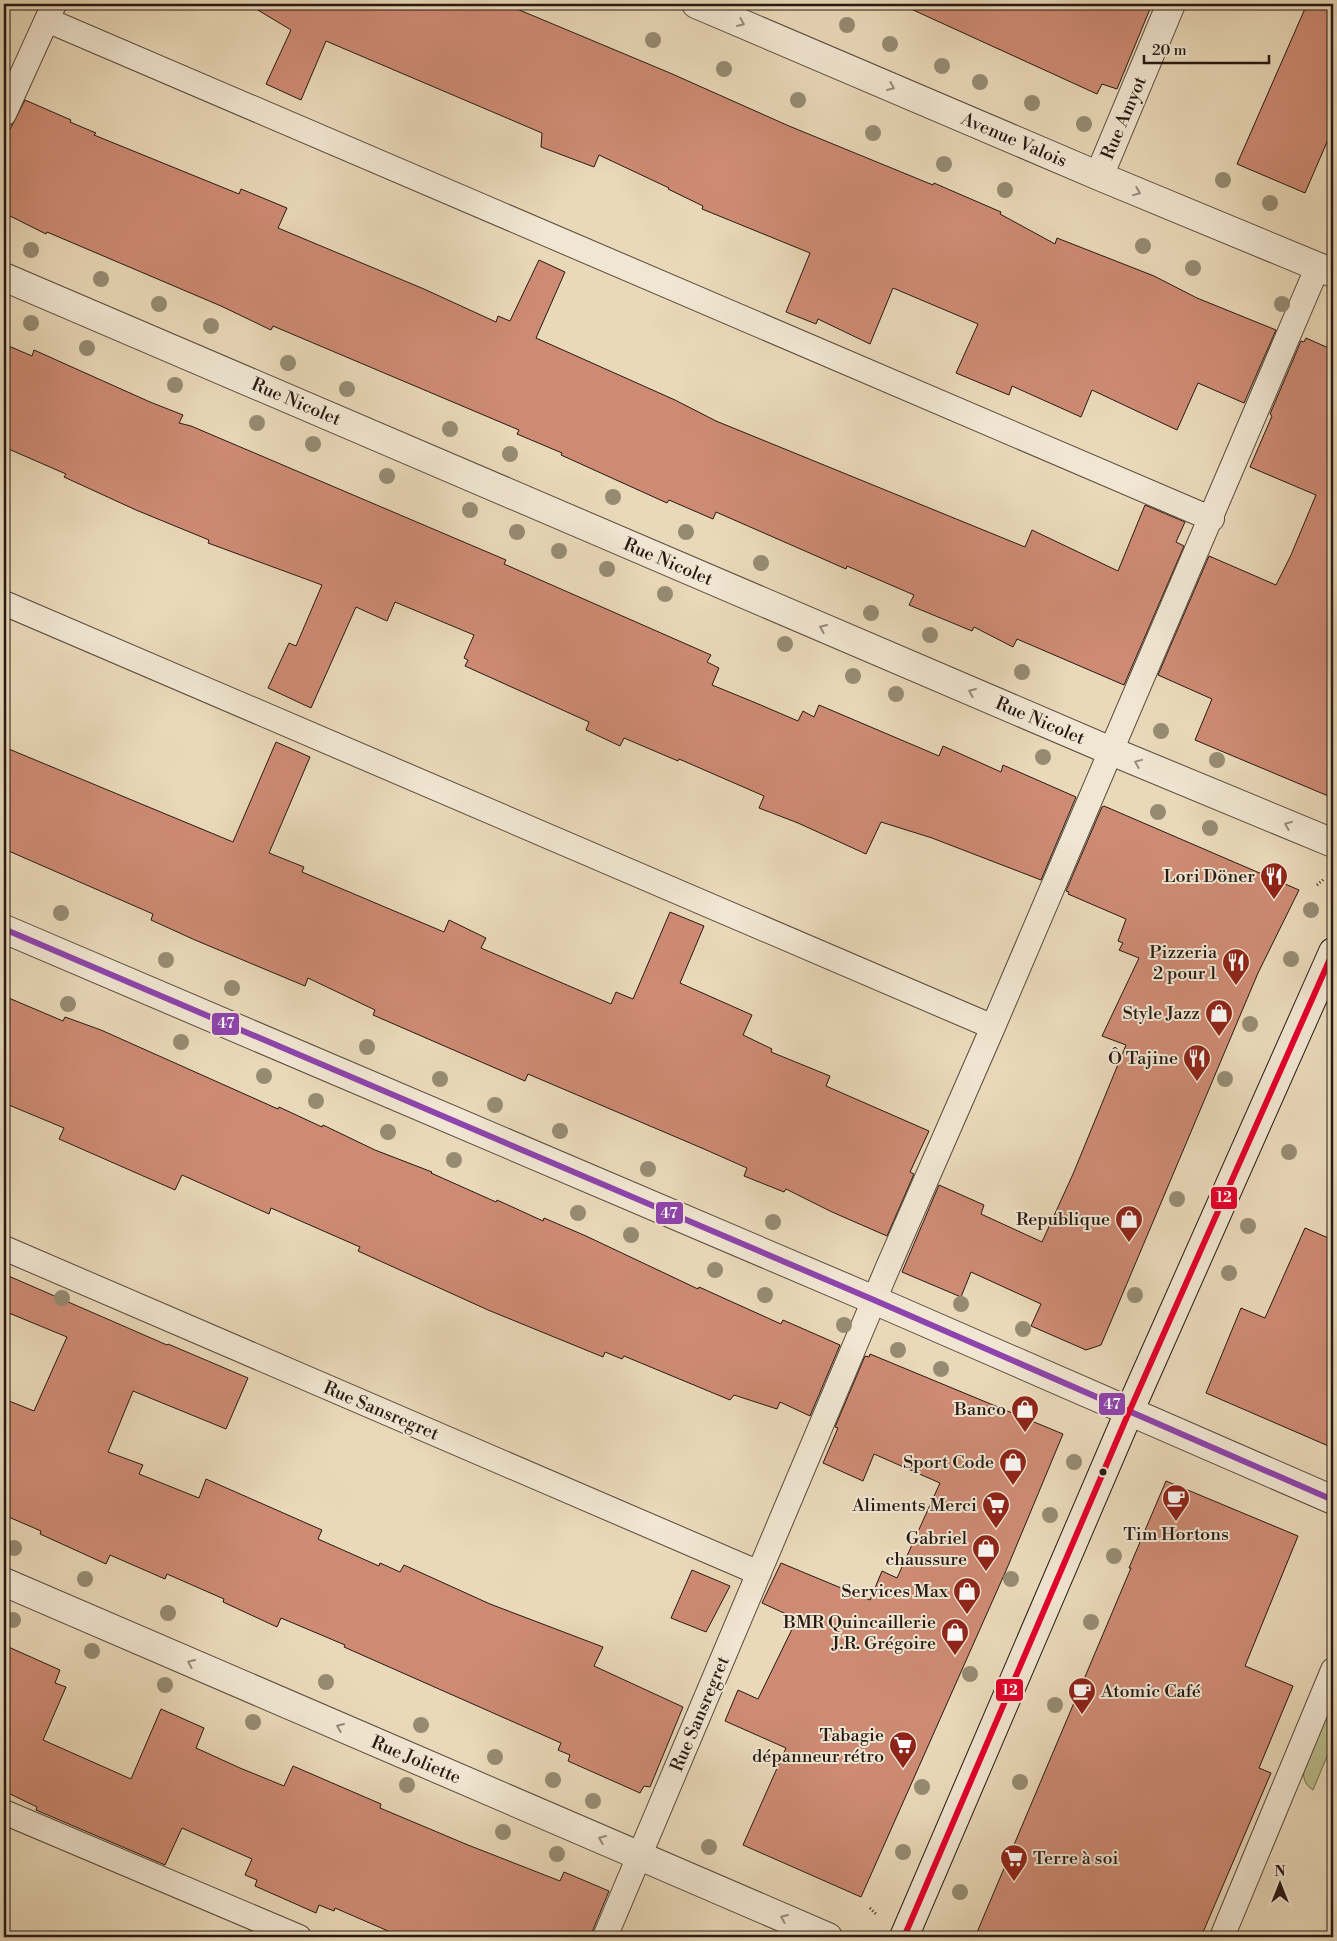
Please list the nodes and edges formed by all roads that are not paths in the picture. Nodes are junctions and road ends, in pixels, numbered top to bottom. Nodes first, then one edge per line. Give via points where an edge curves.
1 (696, 4) edge
2 (1171, 4) edge
3 (51, 12) edge
4 (4, 114) edge
5 (1099, 176) junction
6 (1326, 270) edge
7 (4, 277) edge
8 (1212, 519) junction
9 (4, 603) edge
10 (1111, 751) junction
11 (1333, 843) edge
12 (4, 929) edge
13 (1333, 952) edge
14 (993, 1027) junction
15 (4, 1248) edge
16 (874, 1300) junction
17 (1129, 1412) junction
18 (1333, 1500) edge
19 (759, 1573) junction
20 (4, 1582) edge
21 (1333, 1670) edge
22 (4, 1812) edge
23 (640, 1856) junction
24 (299, 1937) edge
25 (605, 1937) edge
26 (828, 1937) edge
27 (904, 1937) edge
28 (1222, 1937) edge

1 -> 5 street, Avenue Valois
2 - 5 street, Rue Amyot
3 - 4 lane
3 - 8 lane
5 -> 6 street, Avenue Valois
6 - 8 lane, Rue Sansregret
10 -> 7 street, Rue Nicolet
8 - 10 lane, Rue Sansregret
9 - 14 lane
11 -> 10 street, Rue Nicolet
10 - 14 lane, Rue Sansregret
12 - 16 street
13 - 17 street
14 - 16 lane, Rue Sansregret
15 - 19 lane, Rue Sansregret
16 - 17 street
16 - 19 lane, Rue Sansregret
17 - 18 street
17 - 27 street
19 - 23 lane, Rue Sansregret
23 -> 20 street, Rue Joliette
21 - 28 lane
22 - 24 lane
23 - 25 lane, Rue Sansregret
26 -> 23 street, Rue Joliette

